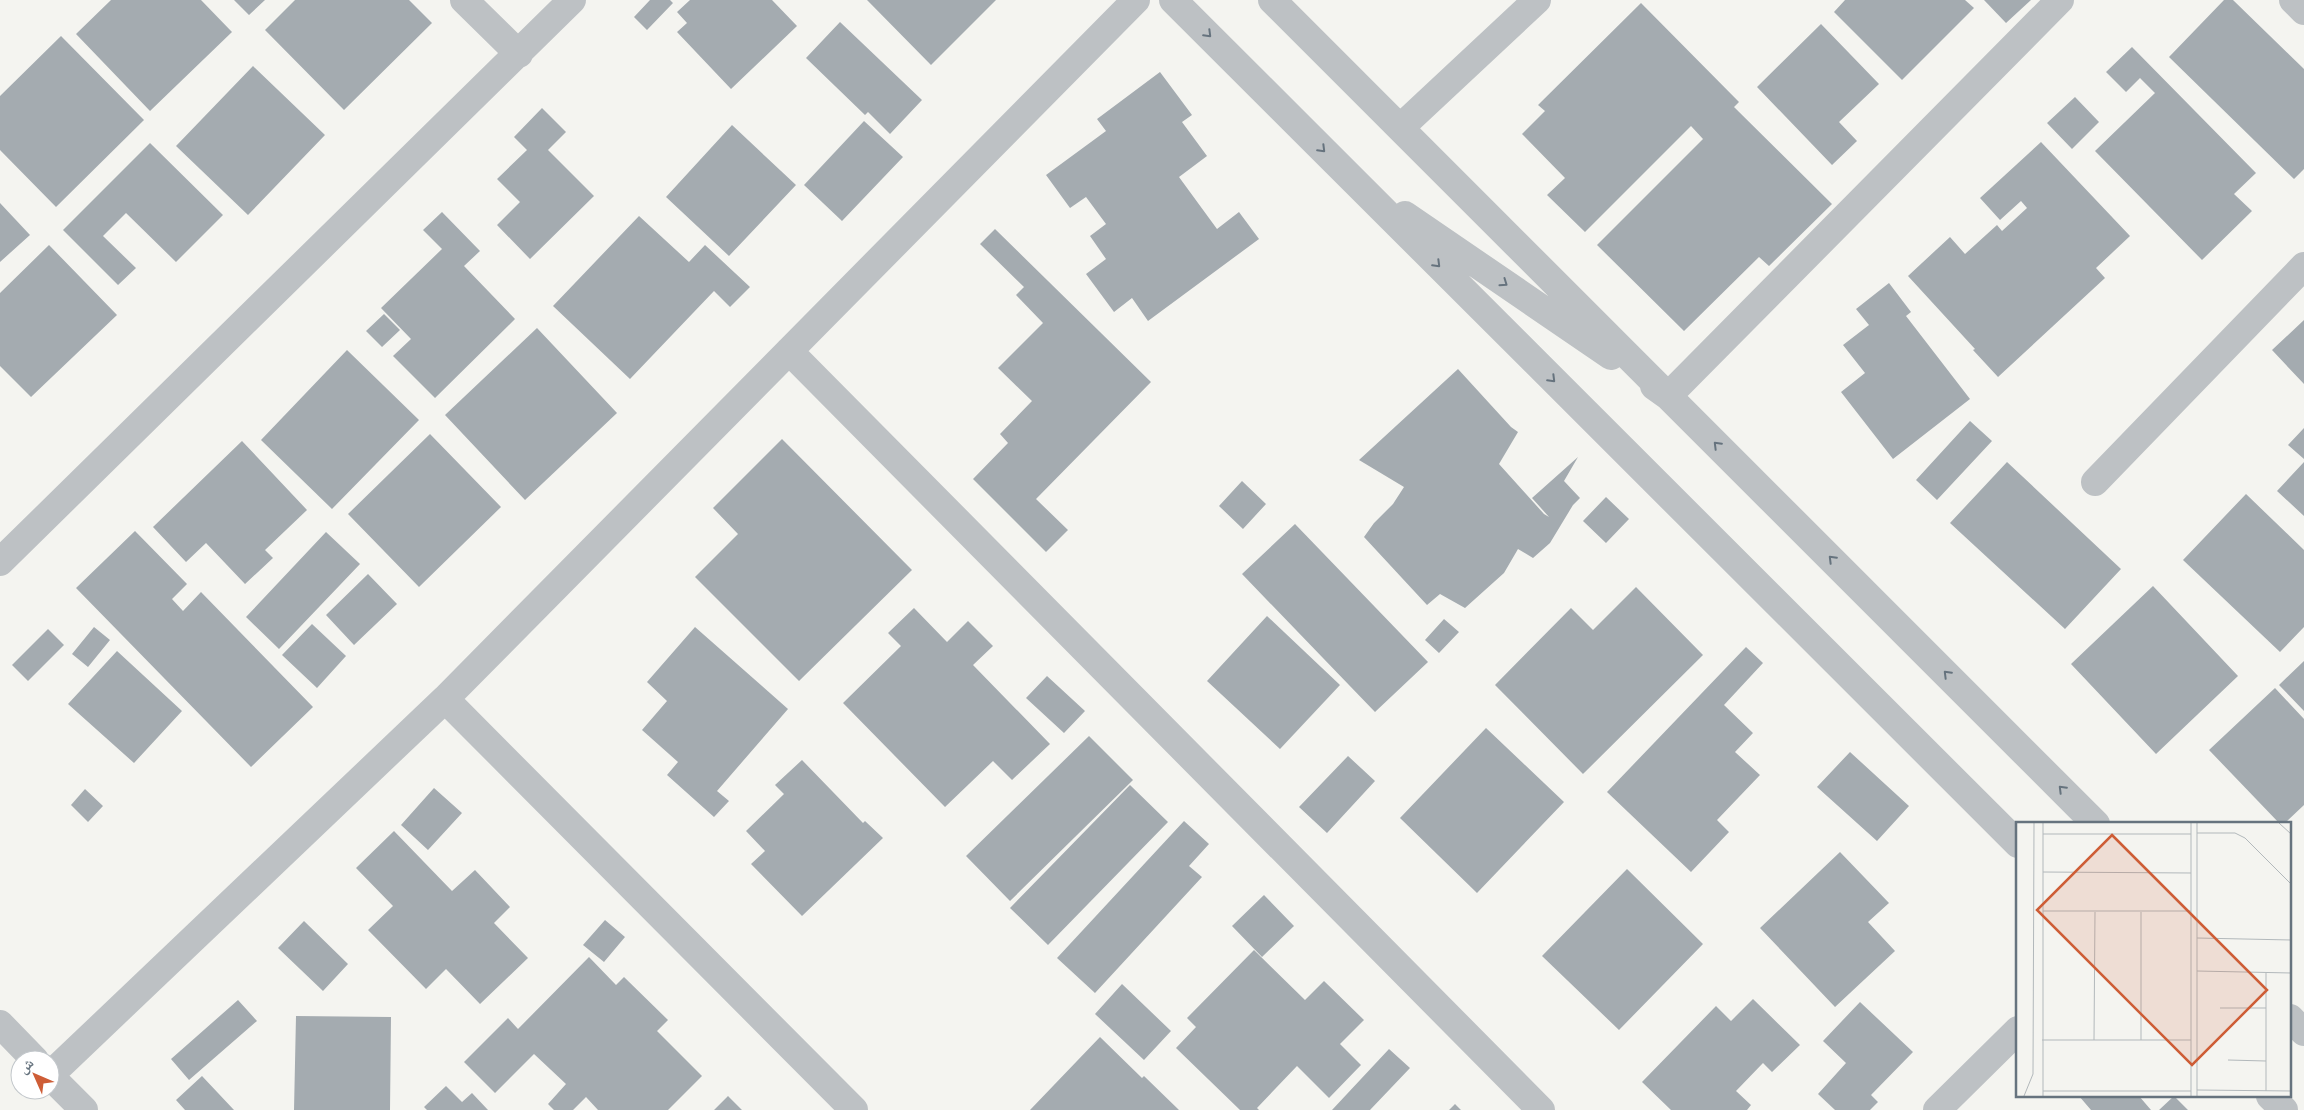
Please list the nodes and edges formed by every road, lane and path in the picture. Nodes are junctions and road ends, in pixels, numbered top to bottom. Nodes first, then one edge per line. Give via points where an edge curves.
1 (464, 0) edge
2 (572, 0) edge
3 (1136, 0) edge
4 (1173, 0) edge
5 (1272, 0) edge
6 (1537, 0) edge
7 (2060, 0) edge
8 (2293, 0) edge
9 (2304, 11) edge
10 (520, 54) junction
11 (1400, 128) junction
12 (1349, 176) junction
13 (2304, 266) edge
14 (789, 351) junction
15 (1668, 396) junction
16 (2095, 482) dead end
17 (0, 562) edge
18 (445, 699) junction
19 (2094, 822) edge
20 (2016, 842) edge
21 (2292, 1020) edge
22 (0, 1024) edge
23 (2016, 1032) edge
24 (2304, 1032) edge
25 (25, 1050) edge
26 (60, 1065) edge
27 (60, 1085) edge
28 (2272, 1098) edge
29 (84, 1110) edge
30 (854, 1110) edge
31 (1541, 1110) edge
32 (1937, 1110) edge
33 (2284, 1110) edge

1 - 10 street
2 - 10 street
3 - 14 street
4 -> 12 street
5 - 11 street
6 - 11 street
7 - 15 street
8 - 9 street
10 - 17 street
11 - 15 street
12 -> 15 street
12 -> 20 street
13 - 16 street
14 - 18 street
14 - 31 street
19 -> 15 street
18 - 26 street
18 - 30 street
21 - 24 street
22 - 25 street
23 - 32 street
27 - 29 street
28 - 33 street

